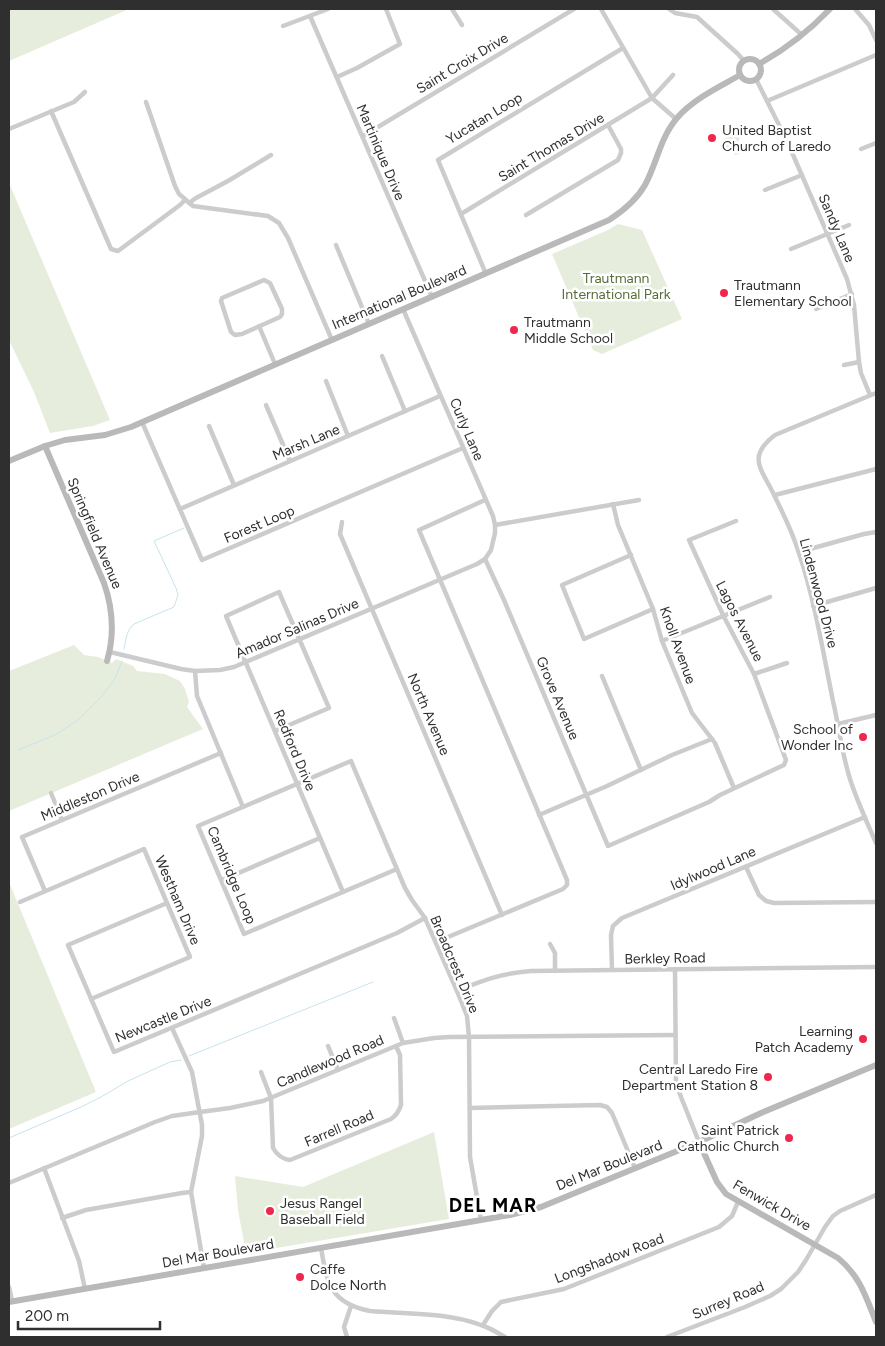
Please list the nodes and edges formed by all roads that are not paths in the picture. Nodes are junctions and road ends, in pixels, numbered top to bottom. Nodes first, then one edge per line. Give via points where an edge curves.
1 (328, 9) edge
2 (386, 9) edge
3 (452, 9) edge
4 (574, 9) edge
5 (601, 9) edge
6 (669, 9) edge
7 (773, 9) edge
8 (830, 9) edge
9 (855, 9) edge
10 (310, 16) junction
11 (283, 26) dead end
12 (462, 26) dead end
13 (802, 35) junction
14 (876, 40) edge
15 (623, 48) junction
16 (876, 55) edge
17 (744, 61) junction
18 (759, 64) junction
19 (673, 75) dead end
20 (740, 75) junction
21 (337, 76) junction
22 (756, 79) junction
23 (84, 92) dead end
24 (652, 98) junction
25 (767, 101) junction
26 (146, 102) dead end
27 (52, 111) junction
28 (676, 119) junction
29 (608, 125) junction
30 (9, 129) edge
31 (363, 136) junction
32 (876, 143) edge
33 (861, 149) dead end
34 (270, 155) dead end
35 (802, 175) junction
36 (765, 190) dead end
37 (187, 202) junction
38 (461, 214) junction
39 (526, 215) dead end
40 (849, 225) dead end
41 (827, 234) junction
42 (336, 245) dead end
43 (791, 250) dead end
44 (486, 274) junction
45 (852, 294) junction
46 (432, 297) junction
47 (403, 309) junction
48 (816, 309) dead end
49 (369, 324) junction
50 (259, 326) junction
51 (332, 340) junction
52 (382, 356) dead end
53 (859, 362) junction
54 (276, 364) junction
55 (844, 365) dead end
56 (326, 381) dead end
57 (876, 393) edge
58 (870, 395) junction
59 (440, 396) junction
60 (266, 405) dead end
61 (405, 411) junction
62 (142, 422) junction
63 (209, 426) dead end
64 (348, 436) junction
65 (45, 446) junction
66 (463, 448) junction
67 (290, 461) junction
68 (9, 462) edge
69 (876, 469) edge
70 (234, 485) junction
71 (775, 495) junction
72 (485, 500) junction
73 (639, 500) dead end
74 (613, 504) junction
75 (180, 509) junction
76 (736, 521) dead end
77 (342, 522) dead end
78 (495, 525) junction
79 (876, 532) edge
80 (799, 552) junction
81 (631, 555) junction
82 (485, 559) junction
83 (440, 580) junction
84 (876, 588) edge
85 (770, 597) dead end
86 (813, 606) junction
87 (372, 609) junction
88 (653, 609) junction
89 (724, 617) junction
90 (300, 639) junction
91 (662, 641) junction
92 (110, 652) junction
93 (107, 661) dead end
94 (246, 662) junction
95 (787, 663) dead end
96 (195, 671) junction
97 (754, 674) junction
98 (602, 676) dead end
99 (876, 715) edge
100 (838, 724) junction
101 (275, 731) junction
102 (712, 739) junction
103 (221, 753) junction
104 (352, 761) joint
105 (641, 770) junction
106 (298, 784) junction
107 (734, 788) junction
108 (51, 793) dead end
109 (587, 795) junction
110 (243, 807) junction
111 (539, 815) junction
112 (865, 817) junction
113 (62, 820) junction
114 (320, 838) junction
115 (876, 842) edge
116 (746, 866) junction
117 (397, 869) junction
118 (222, 880) junction
119 (45, 891) junction
120 (343, 892) junction
121 (20, 902) dead end
122 (876, 902) edge
123 (167, 903) junction
124 (502, 914) junction
125 (425, 918) junction
126 (436, 942) junction
127 (550, 944) dead end
128 (876, 967) edge
129 (675, 969) junction
130 (612, 970) junction
131 (556, 971) junction
132 (457, 991) junction
133 (91, 999) junction
134 (394, 1018) dead end
135 (172, 1028) junction
136 (675, 1035) junction
137 (469, 1037) junction
138 (403, 1043) junction
139 (328, 1046) dead end
140 (396, 1046) junction
141 (876, 1065) edge
142 (338, 1070) junction
143 (261, 1072) dead end
144 (271, 1098) junction
145 (470, 1108) junction
146 (200, 1112) junction
147 (699, 1142) junction
148 (44, 1168) junction
149 (634, 1168) junction
150 (9, 1183) edge
151 (191, 1192) junction
152 (876, 1195) edge
153 (738, 1202) junction
154 (62, 1218) junction
155 (480, 1220) junction
156 (814, 1244) junction
157 (321, 1248) junction
158 (204, 1268) junction
159 (9, 1287) edge
160 (85, 1289) junction
161 (11, 1301) edge
162 (350, 1306) junction
163 (876, 1322) edge
164 (483, 1326) junction
165 (347, 1337) edge
166 (506, 1337) edge
167 (667, 1337) edge

1 - 10 street
2 - 21 street via 400,44
3 - 12 street
4 - 31 street, Saint Croix Drive
5 - 15 street
6 - 17 street via 697,17
7 - 13 street
8 - 13 main road
9 - 14 street via 869,25
10 - 11 street
10 - 21 street, Martinique Drive
13 - 18 main road
15 - 24 street
15 - 38 street, Yucatan Loop via 438,160
16 - 25 street
17 - 18 main road via 752,59
17 - 20 main road
18 - 22 main road via 761,72
19 - 24 street, Saint Thomas Drive
20 - 22 main road via 748,80
20 - 28 main road, International Boulevard via 703,96
21 - 31 street, Martinique Drive
22 - 25 street, Sandy Lane
23 - 27 street via 74,102
24 - 28 street
24 - 29 street, Saint Thomas Drive
25 - 35 street, Sandy Lane
26 - 37 street via 175,186
27 - 30 street
27 - 37 street via 111,248 118,251
28 - 44 main road, International Boulevard via 664,137 645,185 620,212 609,220
29 - 38 street, Saint Thomas Drive
29 - 39 street via 621,149 618,160
31 - 46 street, Martinique Drive
32 - 33 street
34 - 37 street
35 - 36 street
35 - 41 street, Sandy Lane
37 - 51 street via 198,208 268,216 279,223
38 - 44 street, Yucatan Loop
40 - 41 street
41 - 43 street
41 - 45 street, Sandy Lane
42 - 49 street
44 - 46 main road, International Boulevard
45 - 48 street
45 - 53 street, Sandy Lane
46 - 47 main road, International Boulevard
47 - 49 main road, International Boulevard
47 - 59 street, Curly Lane
49 - 51 main road, International Boulevard
50 - 50 street via 282,314 270,283 264,280 222,298 221,304 231,332 242,334
50 - 54 street
51 - 54 main road, International Boulevard
52 - 61 street
53 - 55 street
53 - 58 street, Sandy Lane
54 - 62 main road, International Boulevard
56 - 64 street
57 - 58 street, Lindenwood Drive
58 - 71 street, Lindenwood Drive via 775,435 764,443 758,463
59 - 61 street, Marsh Lane
59 - 66 street, Curly Lane
60 - 67 street
61 - 64 street, Marsh Lane
62 - 65 main road, International Boulevard via 113,433
62 - 75 street, Forest Loop
63 - 70 street
64 - 67 street, Marsh Lane
65 - 68 main road, International Boulevard
65 - 92 main road, Springfield Avenue via 109,597 113,624
66 - 72 street, Curly Lane
66 - 75 street, Forest Loop via 202,560
67 - 70 street, Marsh Lane
69 - 71 street
70 - 75 street, Marsh Lane
71 - 80 street, Lindenwood Drive
72 - 78 street, Curly Lane
72 - 83 street via 420,530
73 - 74 street
74 - 78 street
74 - 81 street, Knoll Avenue
76 - 89 street, Lagos Avenue via 689,540
77 - 87 street, North Avenue via 340,534
78 - 82 street via 494,540
79 - 80 street
80 - 86 street, Lindenwood Drive
81 - 88 street, Knoll Avenue
81 - 88 street via 562,585 584,639
82 - 83 street, Amador Salinas Drive
82 - 109 street, Grove Avenue
83 - 87 street, Amador Salinas Drive
83 - 111 street
84 - 86 street
85 - 89 street
86 - 100 street, Lindenwood Drive
87 - 90 street, Amador Salinas Drive
87 - 124 street, North Avenue
88 - 91 street, Knoll Avenue
89 - 91 street
89 - 97 street, Lagos Avenue
90 - 94 street, Amador Salinas Drive
90 - 94 street, Redford Drive via 279,592 226,616
90 - 101 street via 329,708
91 - 102 street, Knoll Avenue via 692,714
92 - 93 main road, Springfield Avenue
92 - 96 street, Amador Salinas Drive
94 - 96 street, Amador Salinas Drive via 220,670
94 - 101 street, Redford Drive
95 - 97 street
96 - 103 street via 197,696
97 - 107 street, Lagos Avenue via 786,760 784,765
98 - 105 street
99 - 100 street
100 - 112 street, Lindenwood Drive via 850,780
101 - 106 street, Redford Drive
102 - 105 street
102 - 107 street, Knoll Avenue
103 - 110 street
103 - 113 street, Middleston Drive
104 - 106 street, Cambridge Loop
104 - 117 street, Broadcrest Drive
105 - 109 street
106 - 110 street, Cambridge Loop
106 - 114 street, Redford Drive
107 - 109 street, Grove Avenue via 608,846
108 - 113 street
109 - 111 street
110 - 118 street, Cambridge Loop via 198,826
111 - 124 street via 567,885
112 - 115 street, Lindenwood Drive
112 - 116 street, Idylwood Lane
113 - 119 street, Middleston Drive via 22,837
114 - 118 street
114 - 120 street, Redford Drive
116 - 122 street via 759,895 774,903
116 - 130 street, Idylwood Lane via 622,918 614,926 612,935
117 - 120 street, Cambridge Loop
117 - 125 street, Broadcrest Drive
118 - 120 street, Cambridge Loop via 244,934
119 - 121 street, Westham Drive
119 - 123 street, Westham Drive via 144,849
123 - 133 street, Newcastle Drive via 68,945
123 - 133 street, Westham Drive via 190,957
124 - 126 street
125 - 126 street, Broadcrest Drive
125 - 135 street, Newcastle Drive via 397,933
126 - 132 street, Broadcrest Drive
127 - 131 street via 555,953
128 - 129 street, Berkley Road
129 - 130 street, Berkley Road
129 - 136 street, Fenwick Drive
130 - 131 street, Berkley Road
131 - 132 street, Berkley Road via 508,973
132 - 137 street, Broadcrest Drive via 467,1016
133 - 135 street, Newcastle Drive via 114,1052
134 - 138 street
135 - 146 street via 192,1072
136 - 137 street, Candlewood Road
136 - 147 street, Fenwick Drive via 676,1082
137 - 138 street, Candlewood Road
137 - 145 street, Broadcrest Drive
138 - 140 street, Candlewood Road
139 - 142 street
140 - 142 street, Candlewood Road
140 - 144 street, Farrell Road via 400,1055 400,1105 396,1115 383,1122 286,1160 280,1158 273,1148
141 - 147 main road, Del Mar Boulevard
142 - 144 street, Candlewood Road
143 - 144 street
144 - 146 street, Candlewood Road via 244,1106
145 - 149 street via 600,1104 612,1113
145 - 155 street, Broadcrest Drive via 471,1163
146 - 148 street, Candlewood Road via 155,1122
146 - 151 street via 202,1132
147 - 149 main road, Del Mar Boulevard
147 - 153 main road, Fenwick Drive via 717,1182
148 - 150 street, Candlewood Road
148 - 154 street
149 - 155 main road, Del Mar Boulevard via 541,1207
151 - 154 street via 86,1210
151 - 158 street
152 - 156 street, Surrey Road via 840,1210 824,1226
153 - 156 main road, Fenwick Drive
153 - 164 street, Longshadow Road via 732,1216 719,1227 564,1289 501,1302
154 - 160 street via 79,1261
155 - 157 main road, Del Mar Boulevard
156 - 163 main road, Fenwick Drive via 848,1266 863,1289
156 - 167 street, Surrey Road via 798,1272 770,1296
157 - 158 main road, Del Mar Boulevard
157 - 162 street via 325,1273 333,1291
158 - 160 main road, Del Mar Boulevard
159 - 161 street
160 - 161 main road, Del Mar Boulevard
162 - 164 street via 370,1311 446,1316
162 - 165 street via 344,1327
164 - 166 street

